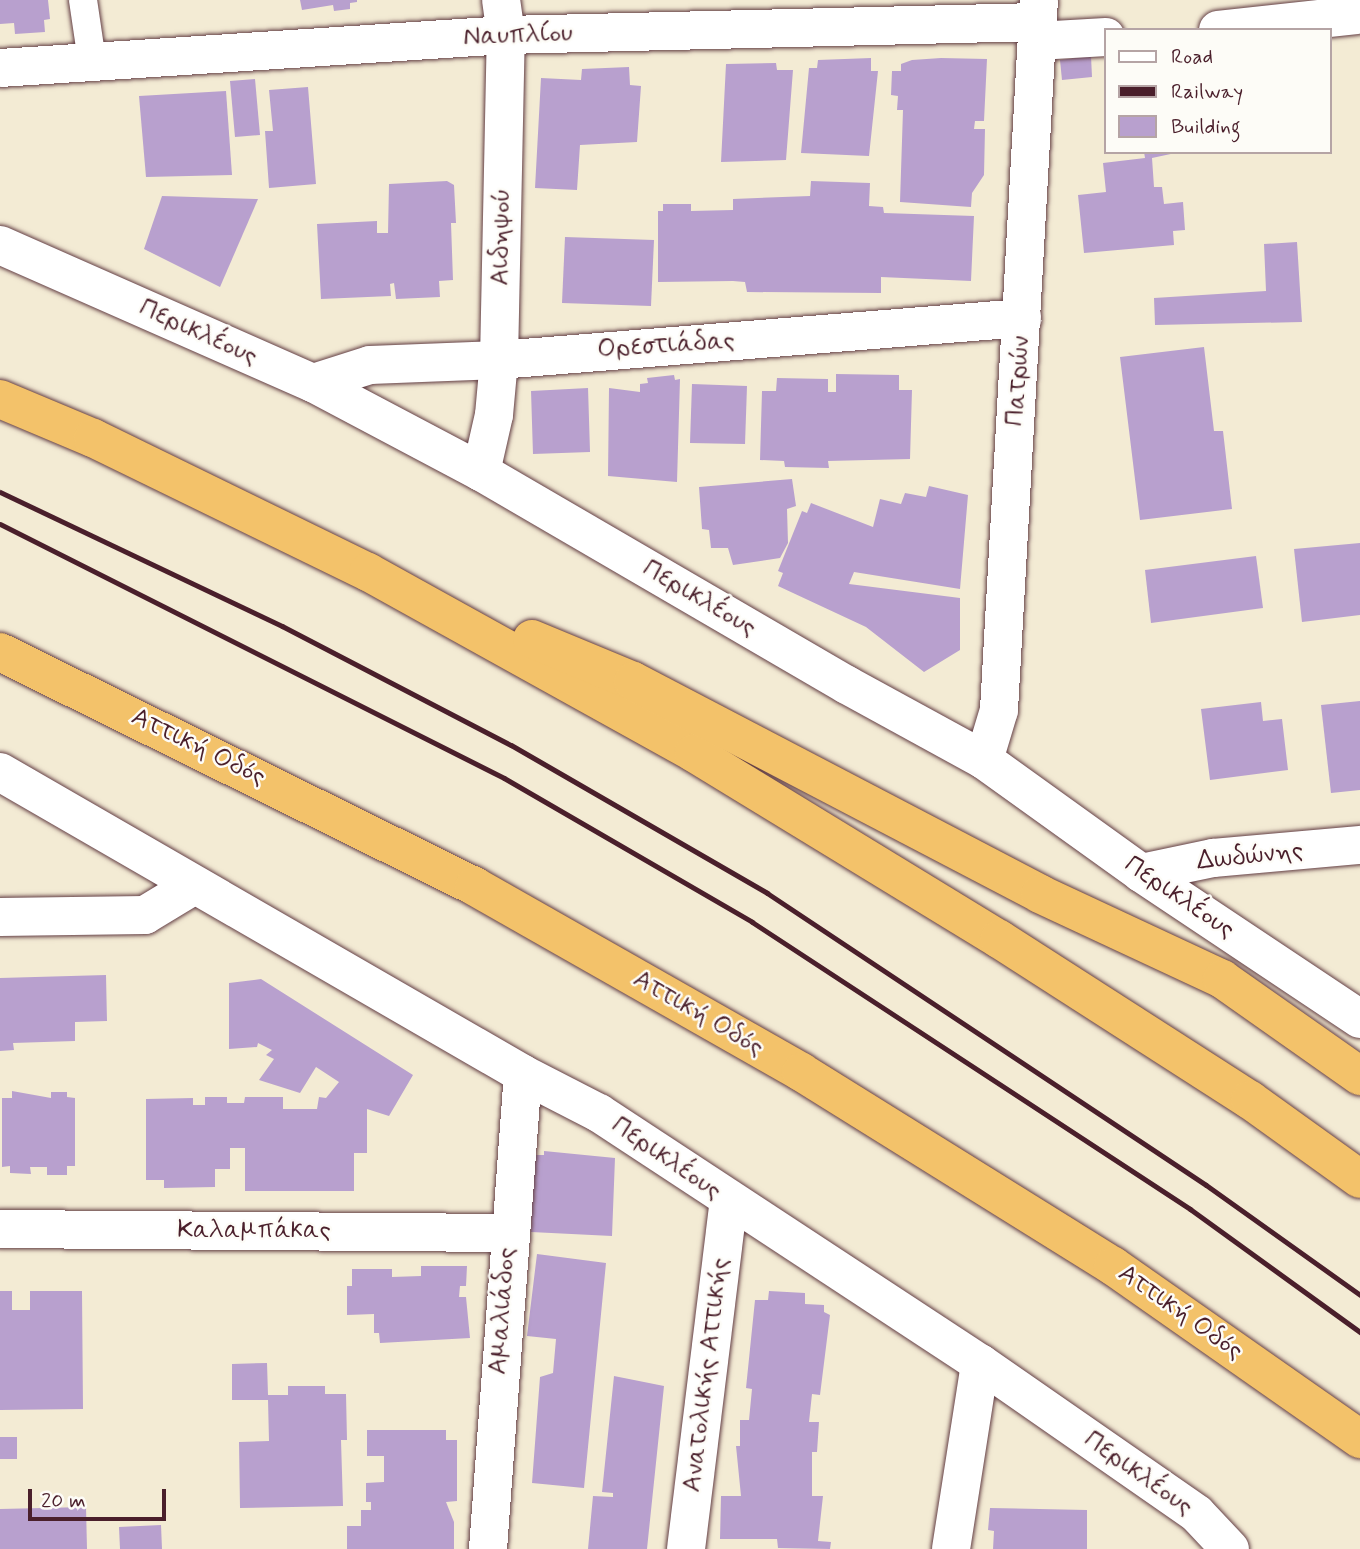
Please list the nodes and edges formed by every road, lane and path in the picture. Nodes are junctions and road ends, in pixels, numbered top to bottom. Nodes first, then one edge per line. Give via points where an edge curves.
1 (83, 0) edge
2 (1356, 15) dead end
3 (504, 17) edge
4 (1038, 21) edge
5 (1236, 28) edge
6 (1104, 37) edge
7 (92, 61) junction
8 (0, 68) edge
9 (0, 244) edge
10 (1023, 318) junction
11 (499, 360) junction
12 (313, 383) junction
13 (0, 399) edge
14 (481, 472) junction
15 (368, 572) junction
16 (0, 652) edge
17 (984, 760) junction
18 (0, 772) edge
19 (1360, 845) edge
20 (1141, 873) junction
21 (193, 886) junction
22 (0, 917) edge
23 (1360, 1018) edge
24 (523, 1074) junction
25 (1360, 1076) edge
26 (1360, 1179) edge
27 (729, 1201) junction
28 (0, 1229) edge
29 (508, 1233) junction
30 (980, 1363) junction
31 (1317, 1408) junction
32 (1360, 1439) edge
33 (1360, 1469) edge
34 (488, 1549) edge
35 (686, 1549) edge
36 (951, 1549) edge
37 (1230, 1549) edge

1 - 7 lane
2 - 5 street
3 - 4 street, Ναυπλίου
3 - 7 street, Ναυπλίου
3 - 11 street, Αιδηψού
4 - 6 street, Ναυπλίου
4 - 10 street, Πατρών
7 - 8 street, Ναυπλίου
9 - 12 street, Περικλέους
10 - 11 street, Ορεστιάδας
10 - 17 street, Πατρών via 999,710
11 - 12 street, Ορεστιάδας via 370,365
11 - 14 street, Αιδηψού via 494,415
12 - 14 street, Περικλέους
13 - 15 highway via 93,438
14 - 17 street, Περικλέους
15 - 25 highway via 633,681 1040,894 1222,979
15 - 26 highway via 694,753 999,939 1250,1100
16 - 31 highway, Αττική Οδός via 474,886 801,1072 1114,1266
17 - 20 street, Περικλέους
18 - 21 street, Περικλέους
19 - 20 street, Δωδώνης via 1213,858
20 - 23 street, Περικλέους
21 - 22 street via 145,915
21 - 24 street, Περικλέους
24 - 27 street, Περικλέους via 598,1113
24 - 29 street, Αμαλιάδος
27 - 30 street, Περικλέους
27 - 35 street, Ανατολικής Αττικής
28 - 29 street, Καλαμπάκας
29 - 34 street, Αμαλιάδος
30 - 36 street
30 - 37 street, Περικλέους via 1197,1514
31 - 32 highway, Αττική Οδός
31 - 33 highway

